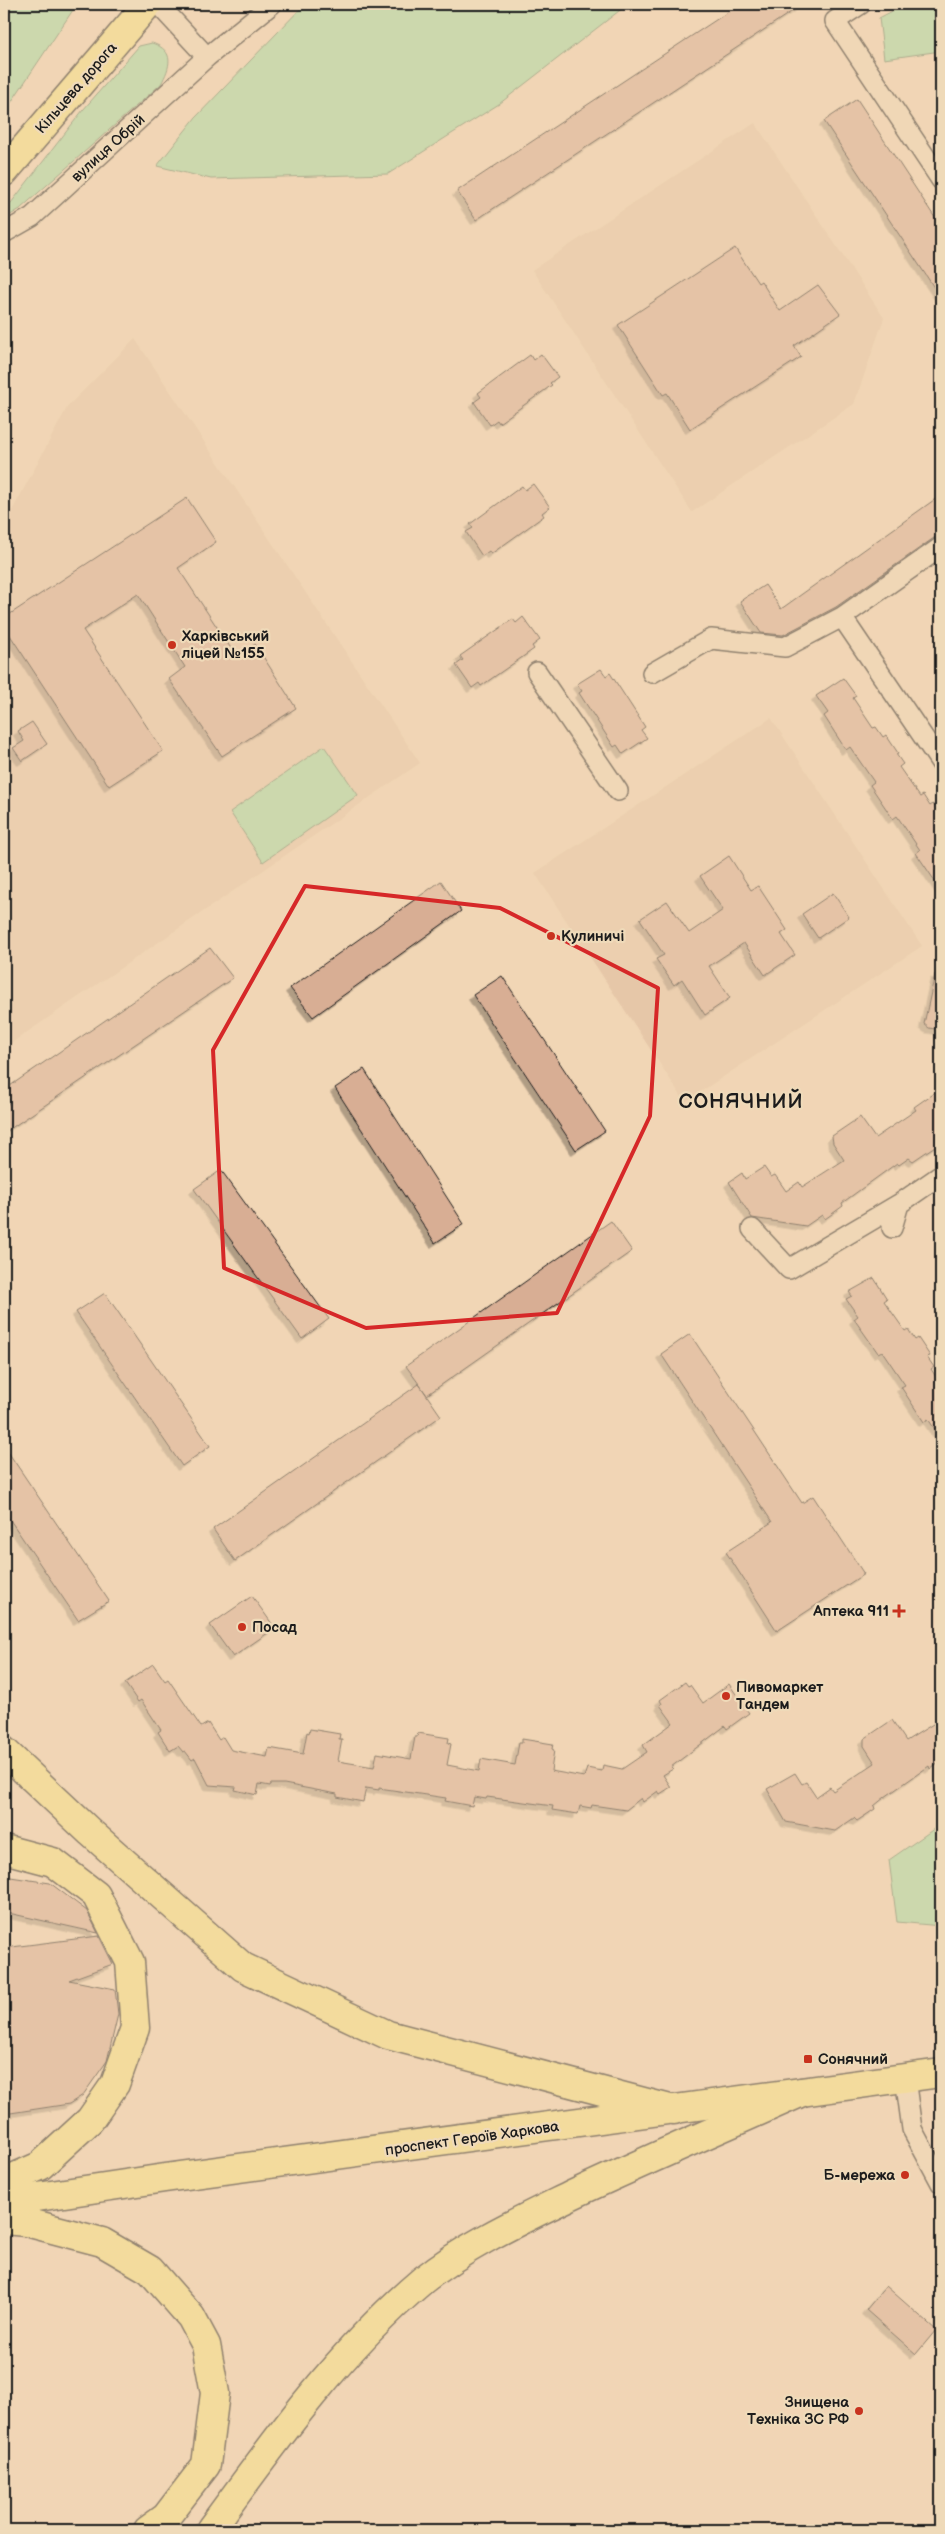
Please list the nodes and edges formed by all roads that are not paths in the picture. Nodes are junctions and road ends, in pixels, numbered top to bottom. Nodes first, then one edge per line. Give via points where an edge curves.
1 (148, 4) edge
2 (158, 4) edge
3 (272, 4) edge
4 (861, 4) edge
5 (207, 57) junction
6 (4, 172) edge
7 (941, 180) edge
8 (4, 233) edge
9 (941, 546) edge
10 (842, 617) junction
11 (537, 672) dead end
12 (652, 673) dead end
13 (941, 763) edge
14 (618, 791) dead end
15 (941, 1175) edge
16 (899, 1204) junction
17 (892, 1228) dead end
18 (752, 1229) dead end
19 (4, 1751) edge
20 (4, 1849) edge
21 (941, 2073) edge
22 (905, 2078) junction
23 (802, 2092) junction
24 (674, 2110) junction
25 (4, 2182) edge
26 (941, 2183) edge
27 (4, 2202) edge
28 (4, 2220) edge
29 (148, 2530) edge
30 (210, 2530) edge

1 - 6 main road, Кільцева дорога
2 - 5 street
3 - 5 street, вулиця Обрій
4 - 7 street via 835,21
5 - 8 street, вулиця Обрій via 32,217
9 - 10 street
10 - 12 street via 785,647 711,639
10 - 13 street
11 - 14 street
15 - 16 street
16 - 17 street
16 - 18 street via 789,1269
19 - 24 main road via 243,1967 388,2035
20 - 25 main road via 53,1862 96,1895 130,1962 135,2028 115,2084 90,2120 40,2166
21 - 22 main road, проспект Героїв Харкова
22 - 23 main road, проспект Героїв Харкова
22 - 26 street via 912,2129
23 - 24 main road, проспект Героїв Харкова
23 - 30 main road via 525,2218 470,2248 424,2280 378,2322 329,2375
24 - 27 main road, проспект Героїв Харкова
28 - 29 main road via 26,2222 102,2242 150,2270 191,2317 206,2346 215,2393 206,2465 166,2517

